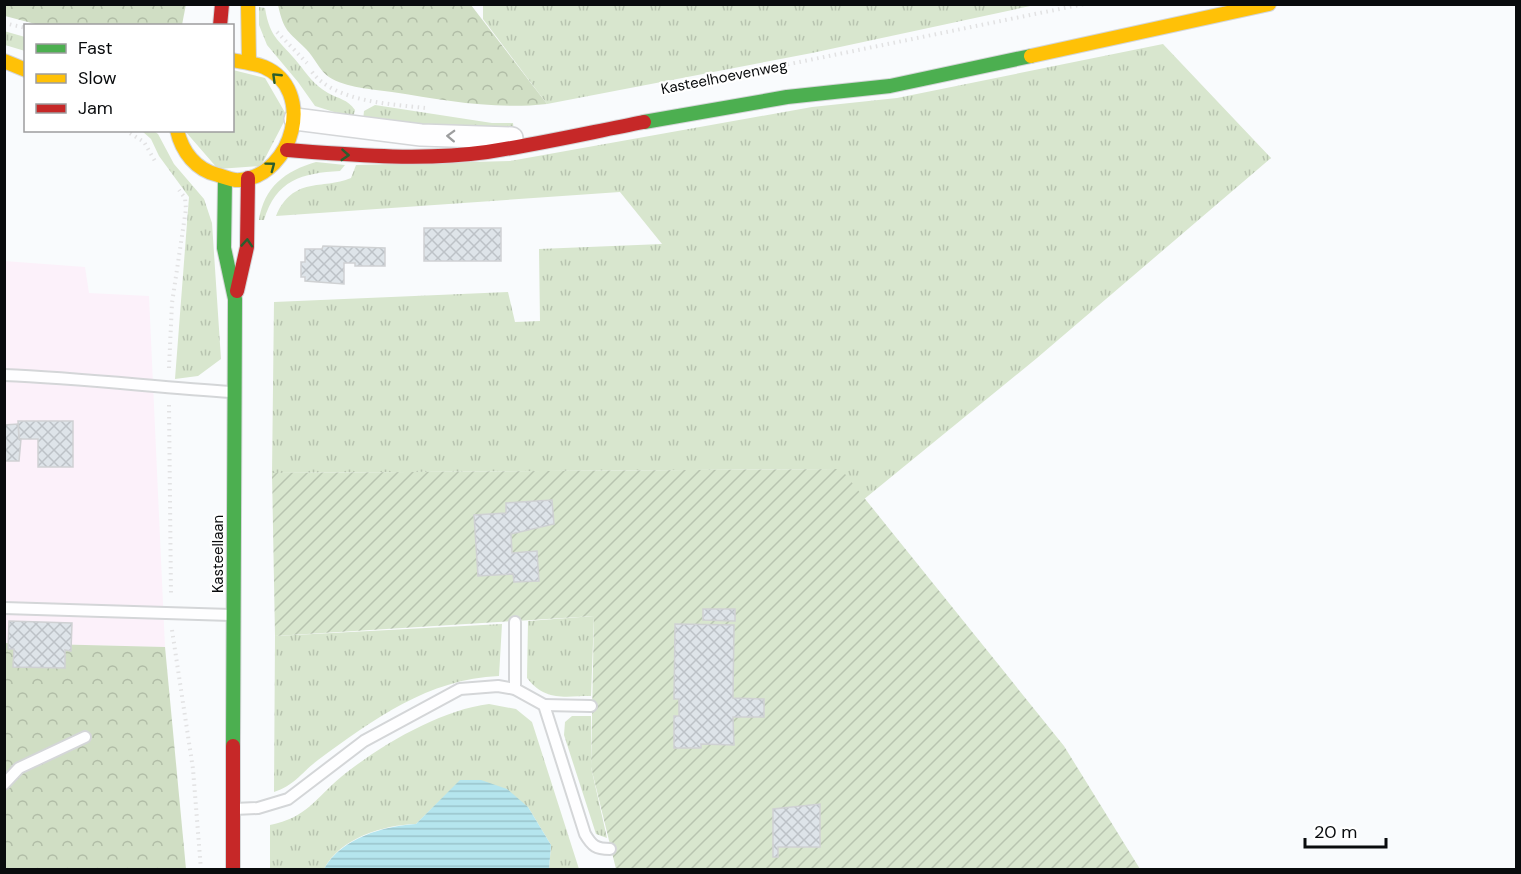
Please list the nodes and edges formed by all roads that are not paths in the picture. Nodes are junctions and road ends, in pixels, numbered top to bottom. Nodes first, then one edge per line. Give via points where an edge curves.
1 (222, 4) edge
2 (248, 4) edge
3 (1269, 4) edge
4 (220, 24) edge
5 (234, 60) edge
6 (4, 61) edge
7 (249, 61) junction
8 (24, 64) edge
9 (24, 69) edge
10 (295, 119) junction
11 (178, 132) edge
12 (551, 140) junction
13 (287, 150) junction
14 (225, 178) junction
15 (248, 178) junction
16 (235, 299) junction
17 (4, 375) edge
18 (235, 392) junction
19 (4, 609) edge
20 (234, 615) junction
21 (515, 622) dead end
22 (515, 689) junction
23 (544, 705) junction
24 (591, 706) dead end
25 (86, 737) dead end
26 (4, 784) edge
27 (233, 808) junction
28 (610, 849) dead end
29 (233, 870) edge

1 - 4 street
2 - 7 street
3 - 12 street, Kasteelhoevenweg via 890,86 787,97
5 - 7 street
6 - 8 street
6 - 9 street
10 -> 7 street via 291,97 279,78
12 -> 10 street, Kasteelhoevenweg via 422,135
10 - 13 street
11 - 14 street via 190,159
13 -> 12 street, Kasteelhoevenweg via 424,156 486,152
15 -> 13 street via 271,168
14 - 15 street
14 - 16 street, Kasteellaan via 224,248
16 -> 15 street, Kasteellaan via 247,247
16 - 18 street, Kasteellaan
17 - 18 lane
18 - 20 street, Kasteellaan
19 - 20 lane
20 - 27 street, Kasteellaan
21 - 22 lane
22 - 23 lane
22 - 27 lane via 460,689 364,741 288,799 258,808
23 - 24 lane
23 - 28 lane via 585,834 598,849
25 - 26 lane via 19,768
27 - 29 street, Kasteellaan

